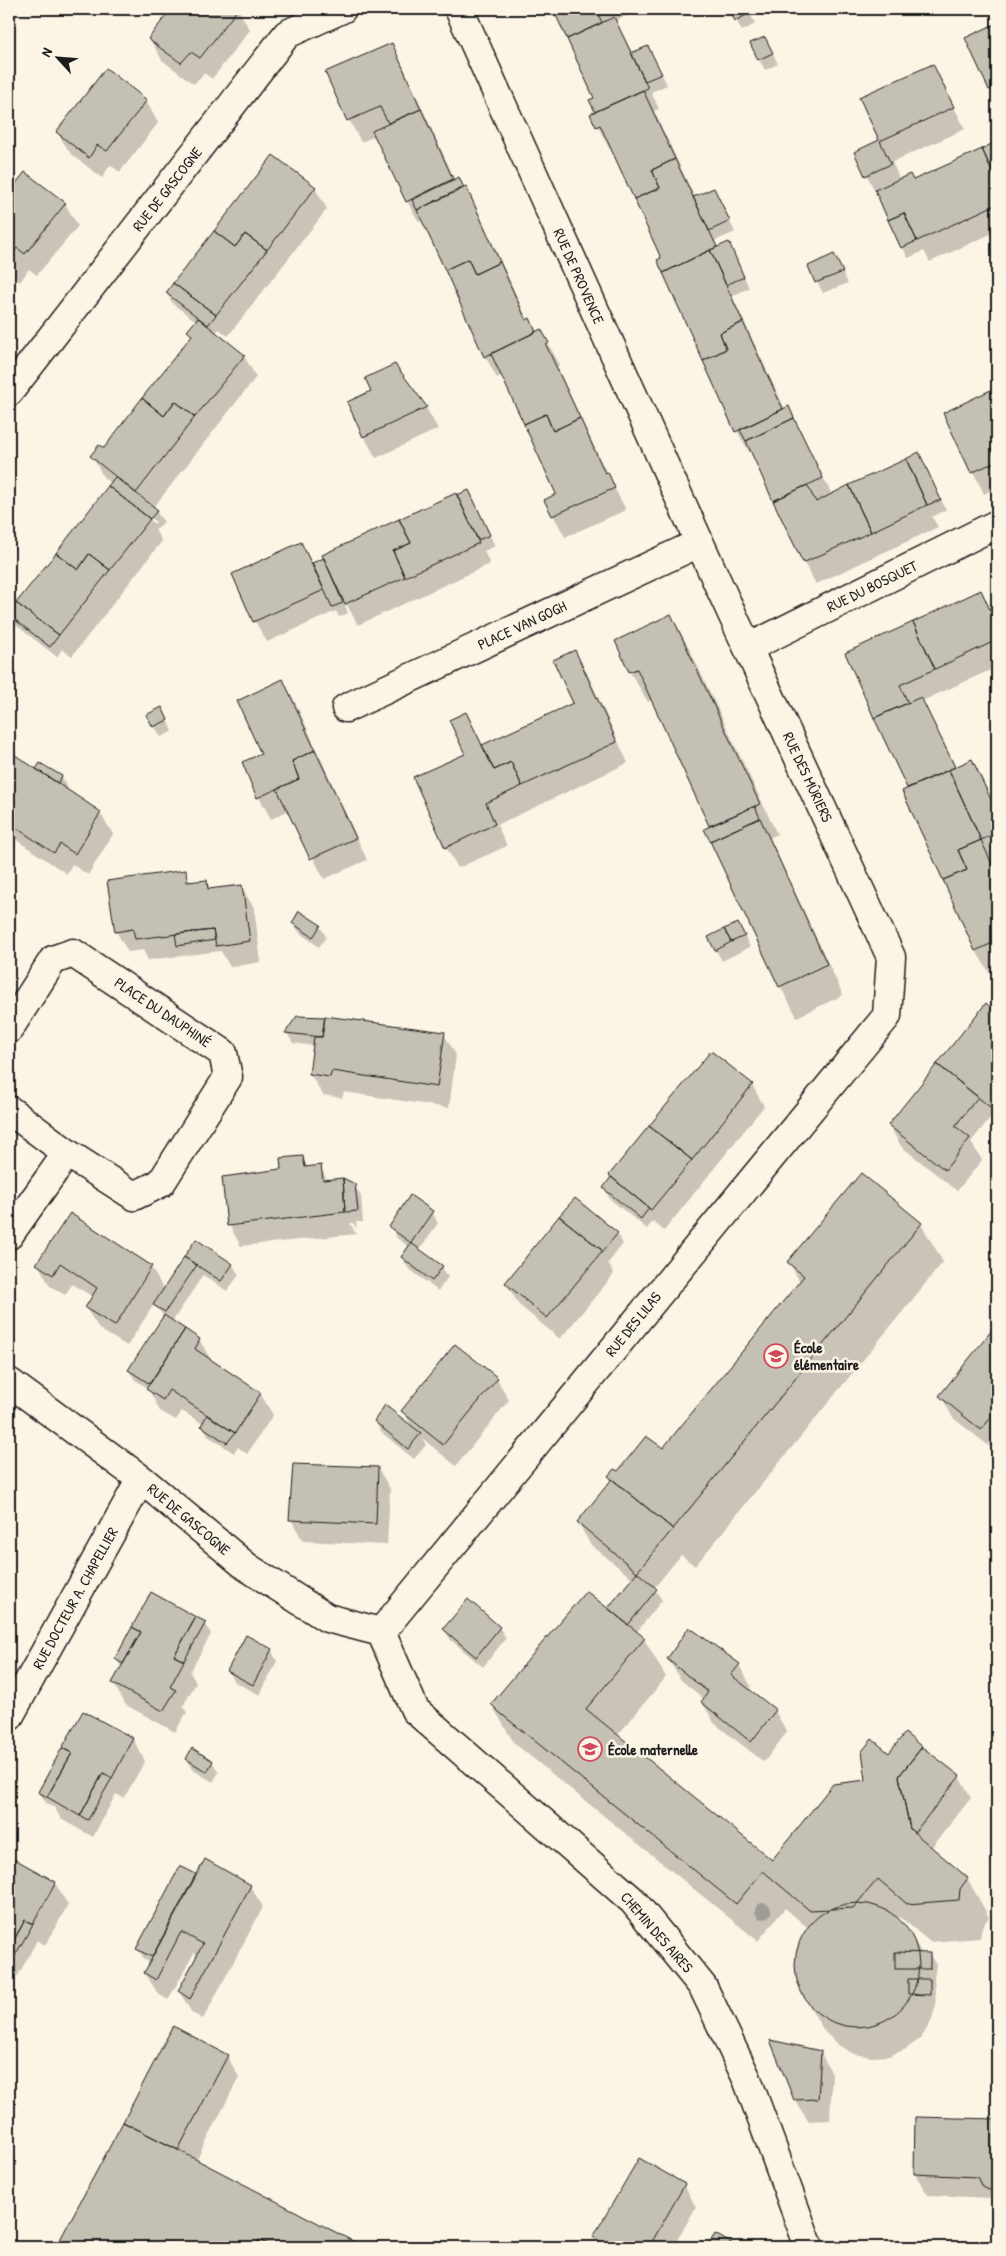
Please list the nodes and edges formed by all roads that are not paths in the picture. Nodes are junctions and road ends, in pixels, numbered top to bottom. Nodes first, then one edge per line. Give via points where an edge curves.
1 (342, 9) edge
2 (459, 9) edge
3 (9, 392) edge
4 (997, 524) edge
5 (699, 542) junction
6 (748, 648) junction
7 (346, 708) dead end
8 (887, 1016) joint
9 (9, 1029) edge
10 (9, 1110) edge
11 (67, 1154) junction
12 (9, 1235) edge
13 (9, 1382) edge
14 (141, 1479) junction
15 (381, 1632) junction
16 (9, 1717) edge
17 (809, 2247) edge

1 - 3 street, RUE DE GASCOGNE via 287,34
2 - 5 street, RUE DE PROVENCE
4 - 6 street, RUE DU BOSQUET
5 - 6 street, RUE DES MÛRIERS
5 - 7 street, PLACE VAN GOGH
6 - 8 street, RUE DES MÛRIERS via 892,957
8 - 15 street, RUE DES LILAS
9 - 11 street, PLACE DU DAUPHINÉ via 53,960 73,953 223,1052 228,1077 161,1183 134,1196
10 - 11 street, PLACE DU DAUPHINÉ
11 - 12 street
13 - 14 street, RUE DE GASCOGNE
14 - 15 street, RUE DE GASCOGNE via 247,1567 327,1618
14 - 16 street, RUE DOCTEUR A. CHAPELLIER
15 - 17 street, CHEMIN DES AIRES via 415,1710 633,1902 703,1987 747,2079

